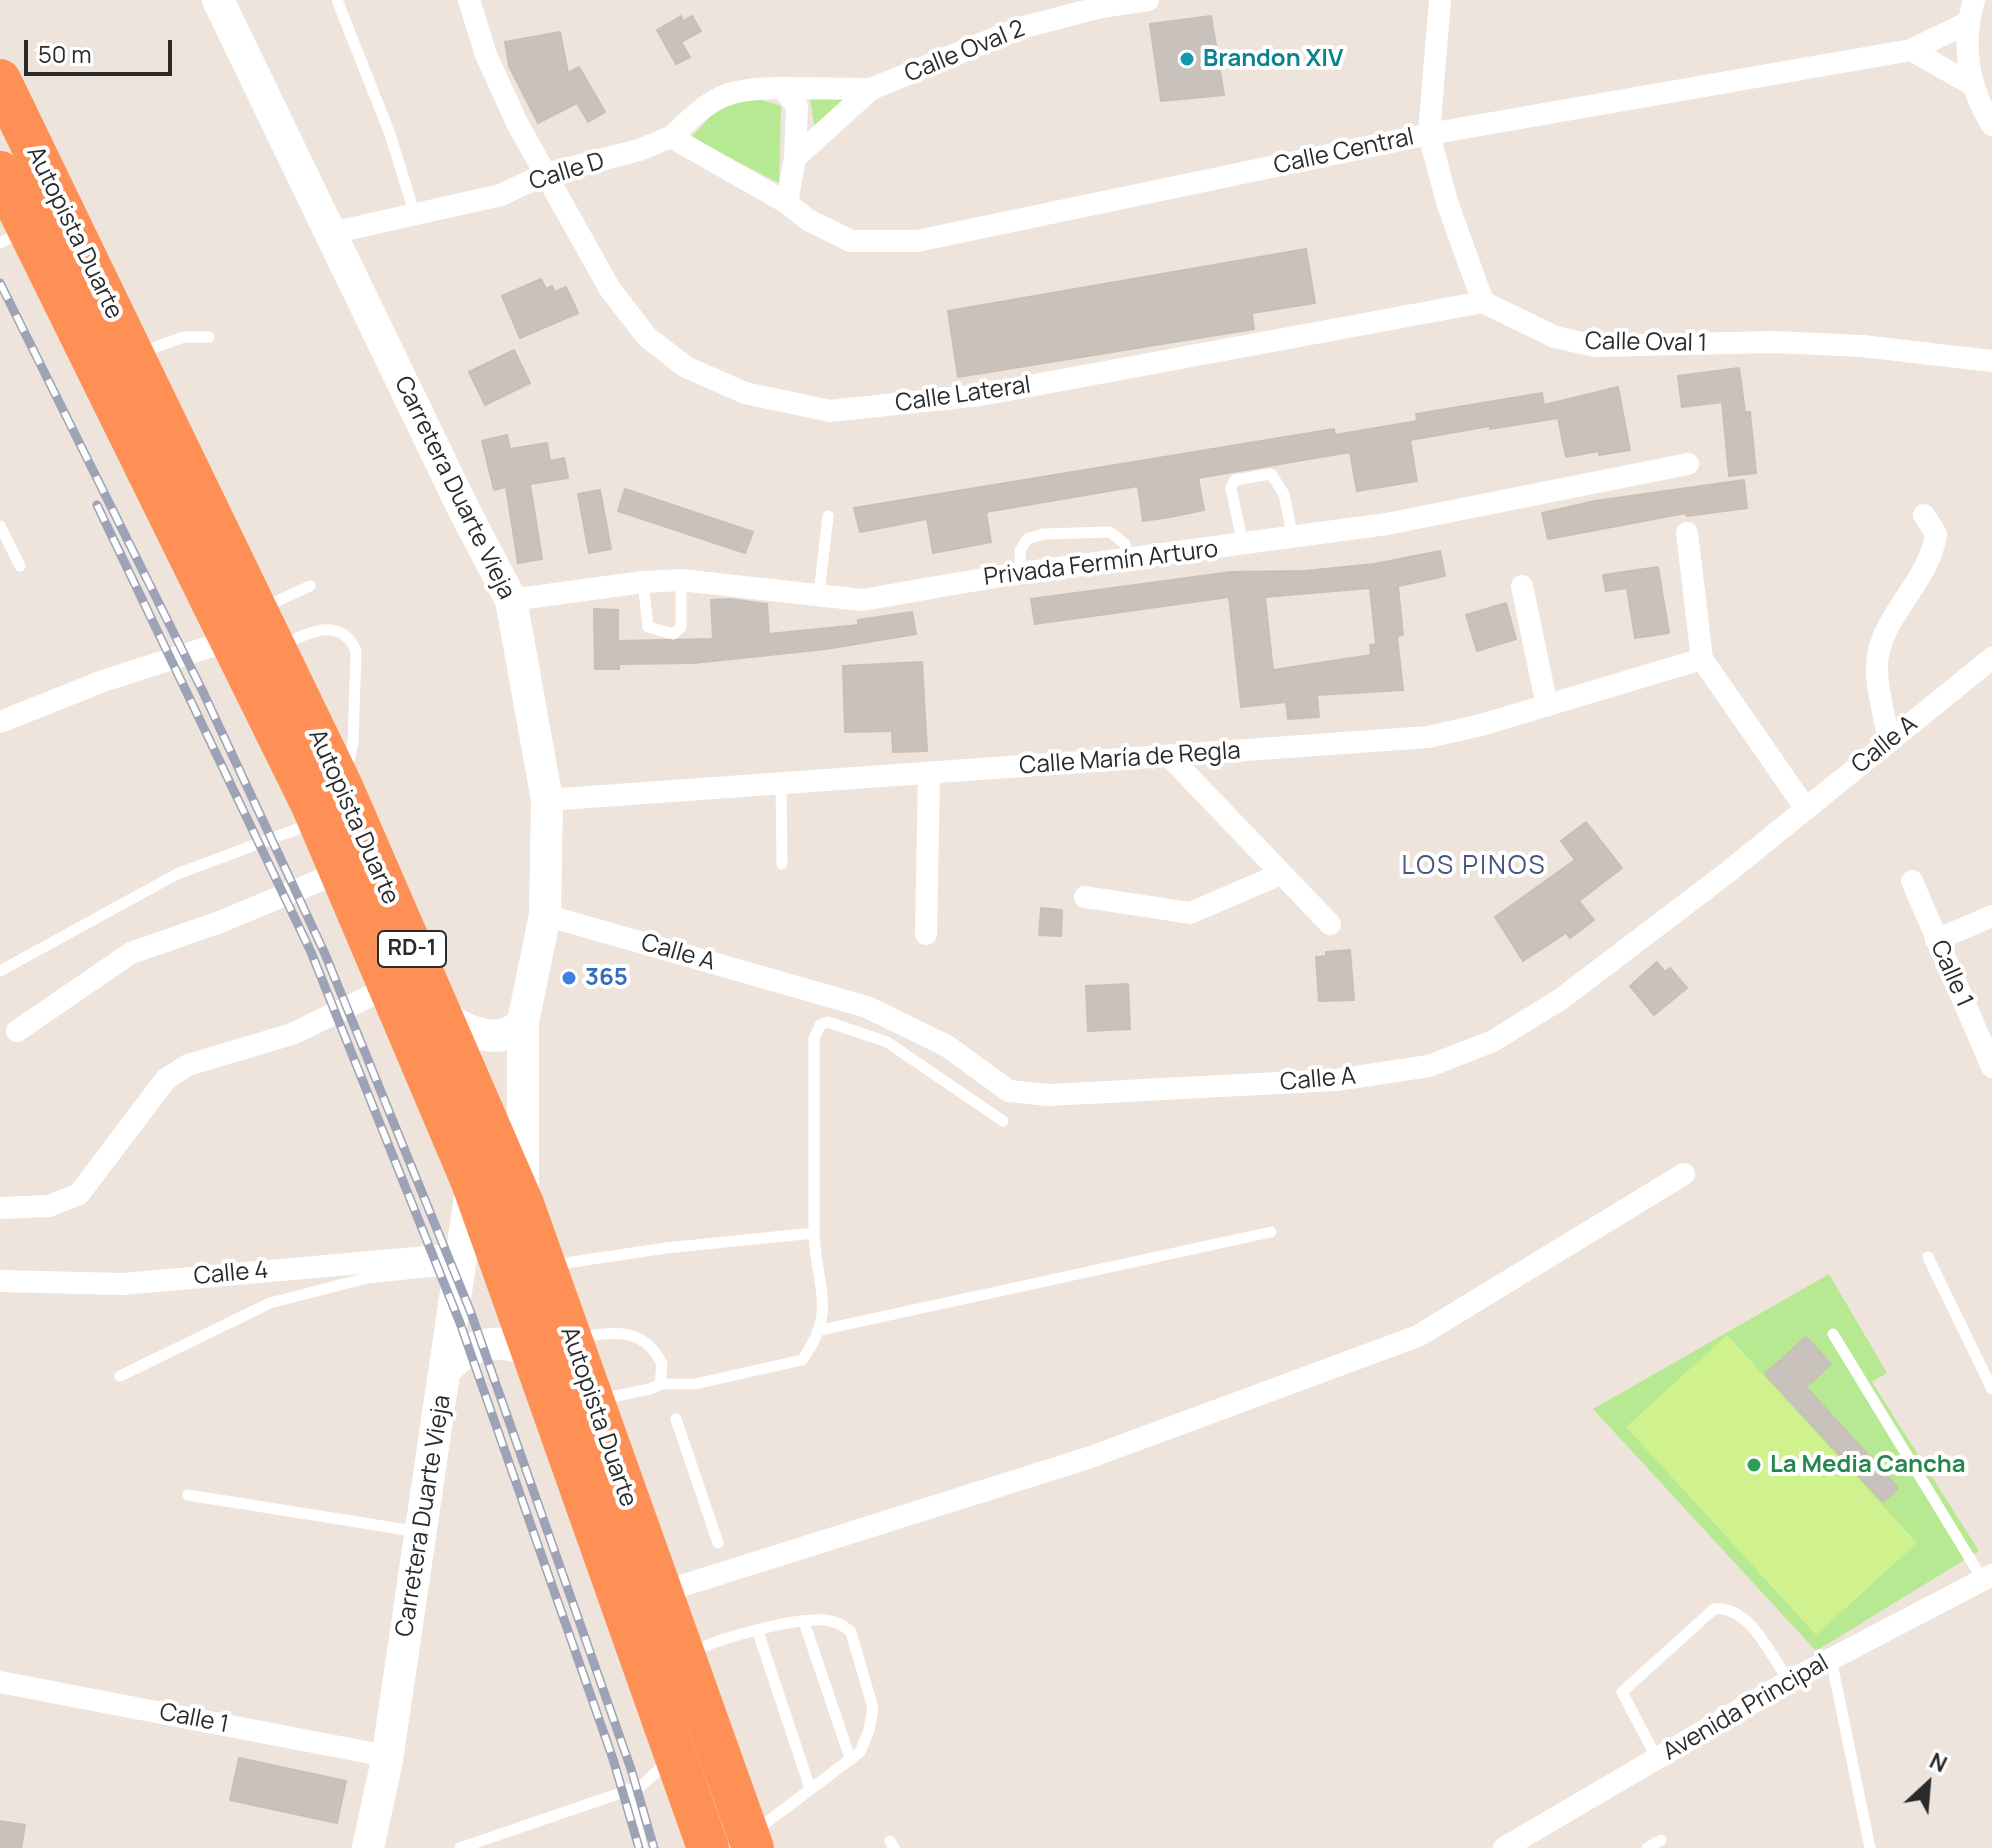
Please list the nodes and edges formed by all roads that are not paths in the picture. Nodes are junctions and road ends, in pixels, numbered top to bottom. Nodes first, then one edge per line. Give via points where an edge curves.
1 (218, 0) edge
2 (337, 0) edge
3 (469, 0) edge
4 (1148, 0) edge
5 (1440, 0) edge
6 (1974, 0) edge
7 (1967, 23) junction
8 (1911, 50) junction
9 (0, 80) edge
10 (782, 88) junction
11 (871, 89) junction
12 (1980, 97) edge
13 (1992, 125) edge
14 (1429, 134) junction
15 (671, 137) junction
16 (795, 158) junction
17 (0, 172) edge
18 (543, 175) junction
19 (787, 203) junction
20 (415, 215) junction
21 (331, 233) junction
22 (14, 236) edge
23 (1483, 302) junction
24 (209, 337) dead end
25 (134, 356) junction
26 (1992, 361) edge
27 (1688, 464) dead end
28 (1924, 515) dead end
29 (828, 516) dead end
30 (0, 526) edge
31 (1687, 533) dead end
32 (1293, 538) junction
33 (1243, 546) junction
34 (1127, 561) junction
35 (20, 566) dead end
36 (1021, 573) junction
37 (681, 580) junction
38 (643, 582) junction
39 (310, 586) dead end
40 (1522, 586) dead end
41 (819, 593) junction
42 (511, 600) junction
43 (244, 626) junction
44 (275, 649) junction
45 (1992, 658) edge
46 (1702, 659) junction
47 (1547, 706) junction
48 (0, 722) edge
49 (1889, 742) junction
50 (1171, 758) junction
51 (929, 774) junction
52 (781, 786) junction
53 (547, 800) junction
54 (331, 805) junction
55 (1806, 809) junction
56 (782, 864) dead end
57 (340, 872) junction
58 (1281, 874) junction
59 (1912, 881) dead end
60 (1085, 897) dead end
61 (545, 915) junction
62 (1992, 916) edge
63 (1330, 924) dead end
64 (926, 934) dead end
65 (1936, 940) junction
66 (0, 971) edge
67 (389, 987) junction
68 (440, 1013) junction
69 (523, 1022) junction
70 (17, 1031) dead end
71 (1992, 1067) edge
72 (1003, 1121) dead end
73 (1684, 1174) dead end
74 (472, 1182) junction
75 (523, 1204) junction
76 (0, 1208) edge
77 (1271, 1232) dead end
78 (814, 1233) junction
79 (1928, 1257) dead end
80 (460, 1261) junction
81 (545, 1266) junction
82 (0, 1281) edge
83 (821, 1330) junction
84 (1833, 1334) dead end
85 (551, 1346) junction
86 (445, 1371) junction
87 (120, 1376) dead end
88 (660, 1384) junction
89 (1992, 1389) edge
90 (592, 1401) junction
91 (676, 1419) dead end
92 (188, 1495) dead end
93 (421, 1532) junction
94 (718, 1543) dead end
95 (1988, 1578) edge
96 (659, 1593) junction
97 (804, 1622) junction
98 (758, 1632) junction
99 (684, 1656) junction
100 (1831, 1659) junction
101 (1789, 1681) junction
102 (0, 1682) edge
103 (675, 1755) junction
104 (850, 1758) junction
105 (1657, 1759) junction
106 (387, 1760) junction
107 (810, 1788) junction
108 (627, 1789) junction
109 (701, 1840) edge
110 (1661, 1840) dead end
111 (751, 1842) edge
112 (461, 1847) edge
113 (368, 1848) edge
114 (642, 1848) edge
115 (1504, 1848) edge
116 (1647, 1848) edge
117 (1870, 1848) edge

1 - 21 main road, Carretera Duarte Vieja
2 - 20 lane via 390,134
3 - 18 street, Calle Lateral via 486,55
4 - 11 street, Calle Oval 2 via 1020,28
5 - 14 street
6 - 7 street
7 - 8 street, Calle Central
7 - 12 street
8 - 12 street
8 - 14 street, Calle Central
9 - 25 highway, Autopista Duarte / RD-1
10 - 11 street, Calle Oval 2
10 - 15 street, Calle Oval 2 via 746,88 710,99
10 - 16 street via 797,106
11 - 16 street
12 - 13 street
14 - 19 street, Calle Central via 917,241 851,241
14 - 23 street
15 - 18 street, Calle D
15 - 19 street
16 - 19 street
17 - 22 highway, Autopista Duarte / RD-1
18 - 20 street, Calle D via 501,195
18 - 23 street, Calle Lateral via 610,289 647,337 686,367 745,393 830,411 981,395
20 - 21 street, Calle D
21 - 42 main road, Carretera Duarte Vieja
22 - 43 highway, Autopista Duarte / RD-1
23 - 26 street, Calle Oval 1 via 1555,337 1595,346 1774,342
24 - 25 lane via 173,339
25 - 43 highway, Autopista Duarte / RD-1
27 - 32 street, Privada Fermín Arturo
28 - 49 street via 1936,534 1934,548 1878,656
29 - 41 lane
30 - 35 lane
31 - 46 street
32 - 33 street, Privada Fermín Arturo
32 - 33 lane via 1277,479 1271,474 1253,476 1235,480 1231,488
33 - 34 street, Privada Fermín Arturo
34 - 36 street, Privada Fermín Arturo
34 - 36 lane via 1125,544 1110,532 1043,534 1027,539 1020,551
36 - 41 street, Privada Fermín Arturo via 862,600
37 - 38 street, Privada Fermín Arturo
37 - 38 lane via 681,627 673,634 648,627
37 - 41 street, Privada Fermín Arturo
38 - 42 street, Privada Fermín Arturo
39 - 43 lane
40 - 47 street
42 - 53 main road, Carretera Duarte Vieja
43 - 44 highway, Autopista Duarte / RD-1
43 - 48 street
43 - 54 highway, Autopista Duarte / RD-1
44 - 54 highway, Autopista Duarte / RD-1
44 - 54 lane via 317,628 332,629 351,640 356,651 353,743
45 - 49 street, Calle A
46 - 47 street, Calle María de Regla
46 - 55 street
47 - 50 street, Calle María de Regla via 1428,737
49 - 55 street, Calle A
50 - 51 street, Calle María de Regla
50 - 58 street
51 - 52 street, Calle María de Regla
51 - 64 street
52 - 53 street, Calle María de Regla
52 - 56 lane
53 - 61 main road, Carretera Duarte Vieja
54 - 57 highway, Autopista Duarte / RD-1
54 - 66 lane via 177,874
54 - 68 highway, Autopista Duarte / RD-1
55 - 61 street, Calle A via 1561,999 1493,1041 1429,1066 1336,1080 1049,1095 1009,1091 947,1046 867,1007
57 - 67 highway, Autopista Duarte / RD-1
57 - 70 street via 131,953
58 - 60 street via 1190,913
58 - 63 street
59 - 65 street, Calle 1
61 - 69 main road, Carretera Duarte Vieja
62 - 65 street
65 - 71 street, Calle 1
67 - 74 highway, Autopista Duarte / RD-1
67 - 76 street via 292,1034 188,1065 166,1079 79,1194 49,1206
68 - 69 main road via 487,1036 505,1036
68 - 75 highway, Autopista Duarte / RD-1
69 - 75 main road, Carretera Duarte Vieja
72 - 78 lane via 887,1042 828,1022 820,1025 814,1039
73 - 96 street via 1418,1336 1088,1458
74 - 80 main road, Carretera Duarte Vieja
74 - 85 highway, Autopista Duarte / RD-1
75 - 81 highway, Autopista Duarte / RD-1
77 - 83 lane
78 - 81 lane
78 - 83 lane via 824,1302
79 - 89 lane
80 - 82 street, Calle 4 via 123,1284
80 - 86 main road, Carretera Duarte Vieja
80 - 87 lane via 270,1303
81 - 85 highway, Autopista Duarte / RD-1
83 - 88 lane via 802,1360 695,1384
84 - 95 lane
85 - 86 main road via 486,1343 466,1350
85 - 88 lane via 617,1331 635,1335 657,1354
85 - 90 highway, Autopista Duarte / RD-1
85 - 103 highway, Autopista Duarte / RD-1
86 - 93 main road, Carretera Duarte Vieja
88 - 90 lane
90 - 96 highway, Autopista Duarte / RD-1
91 - 94 lane
92 - 93 lane
93 - 106 main road, Carretera Duarte Vieja
95 - 100 street, Avenida Principal
96 - 99 highway, Autopista Duarte / RD-1
97 - 98 lane
97 - 104 lane
97 - 104 lane via 841,1623 851,1632 873,1708 860,1752
98 - 99 lane
98 - 107 lane
99 - 111 highway, Autopista Duarte / RD-1
100 - 101 street, Avenida Principal
100 - 117 lane
101 - 105 street, Avenida Principal
101 - 105 lane via 1741,1614 1714,1609 1622,1692
102 - 106 street, Calle 1
103 - 108 lane via 641,1786
103 - 109 highway, Autopista Duarte / RD-1
104 - 107 lane
105 - 115 street, Avenida Principal
106 - 113 main road, Carretera Duarte Vieja
107 - 111 lane
108 - 112 lane
108 - 114 lane
110 - 116 lane

